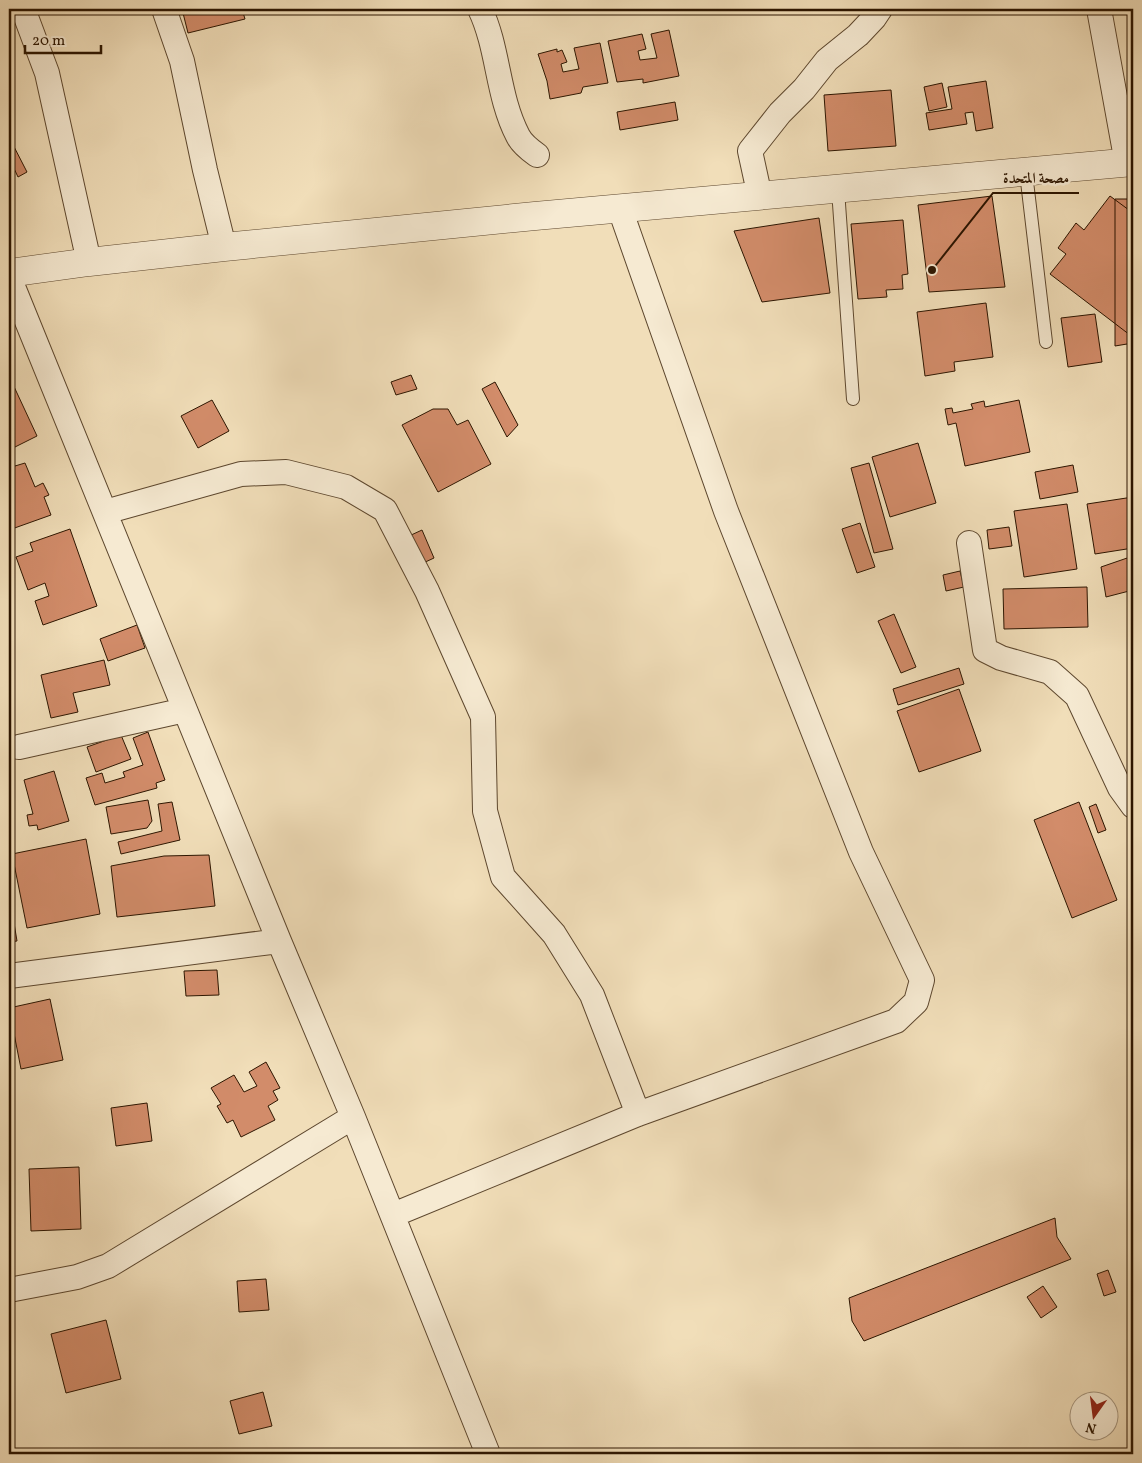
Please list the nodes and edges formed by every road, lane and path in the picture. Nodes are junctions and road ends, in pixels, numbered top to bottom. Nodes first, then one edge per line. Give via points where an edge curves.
1 (23, 9) edge
2 (164, 9) edge
3 (480, 9) edge
4 (880, 9) edge
5 (1099, 9) edge
6 (537, 155) dead end
7 (1130, 163) edge
8 (1026, 173) junction
9 (838, 190) junction
10 (760, 197) junction
11 (620, 208) junction
12 (224, 247) junction
13 (89, 262) junction
14 (9, 275) edge
15 (1046, 342) dead end
16 (854, 399) dead end
17 (105, 512) junction
18 (968, 543) dead end
19 (185, 710) junction
20 (19, 747) dead end
21 (1133, 806) edge
22 (279, 941) junction
23 (9, 976) edge
24 (638, 1114) junction
25 (353, 1118) junction
26 (393, 1215) junction
27 (9, 1290) edge
28 (488, 1454) edge

1 - 13 street via 47,73
2 - 12 street via 182,61
3 - 6 street via 487,23 500,82 518,137
4 - 10 street via 858,35 827,60 750,151
5 - 7 street
7 - 8 street
8 - 9 street
8 - 15 lane
9 - 10 street
9 - 16 lane
10 - 11 street
11 - 12 street
11 - 24 street via 726,511 861,852 922,980 916,1002 896,1021
12 - 13 street
13 - 14 street
14 - 17 street
17 - 19 street
17 - 24 street via 241,474 286,472 346,486 385,510 427,591 482,717 485,811 503,877 554,934 592,995
18 - 21 street via 985,650 1050,672 1077,696 1120,788
19 - 20 street
19 - 22 street
22 - 23 street
22 - 25 street
24 - 26 street
25 - 26 street
25 - 27 street via 108,1266 77,1277
26 - 28 street

